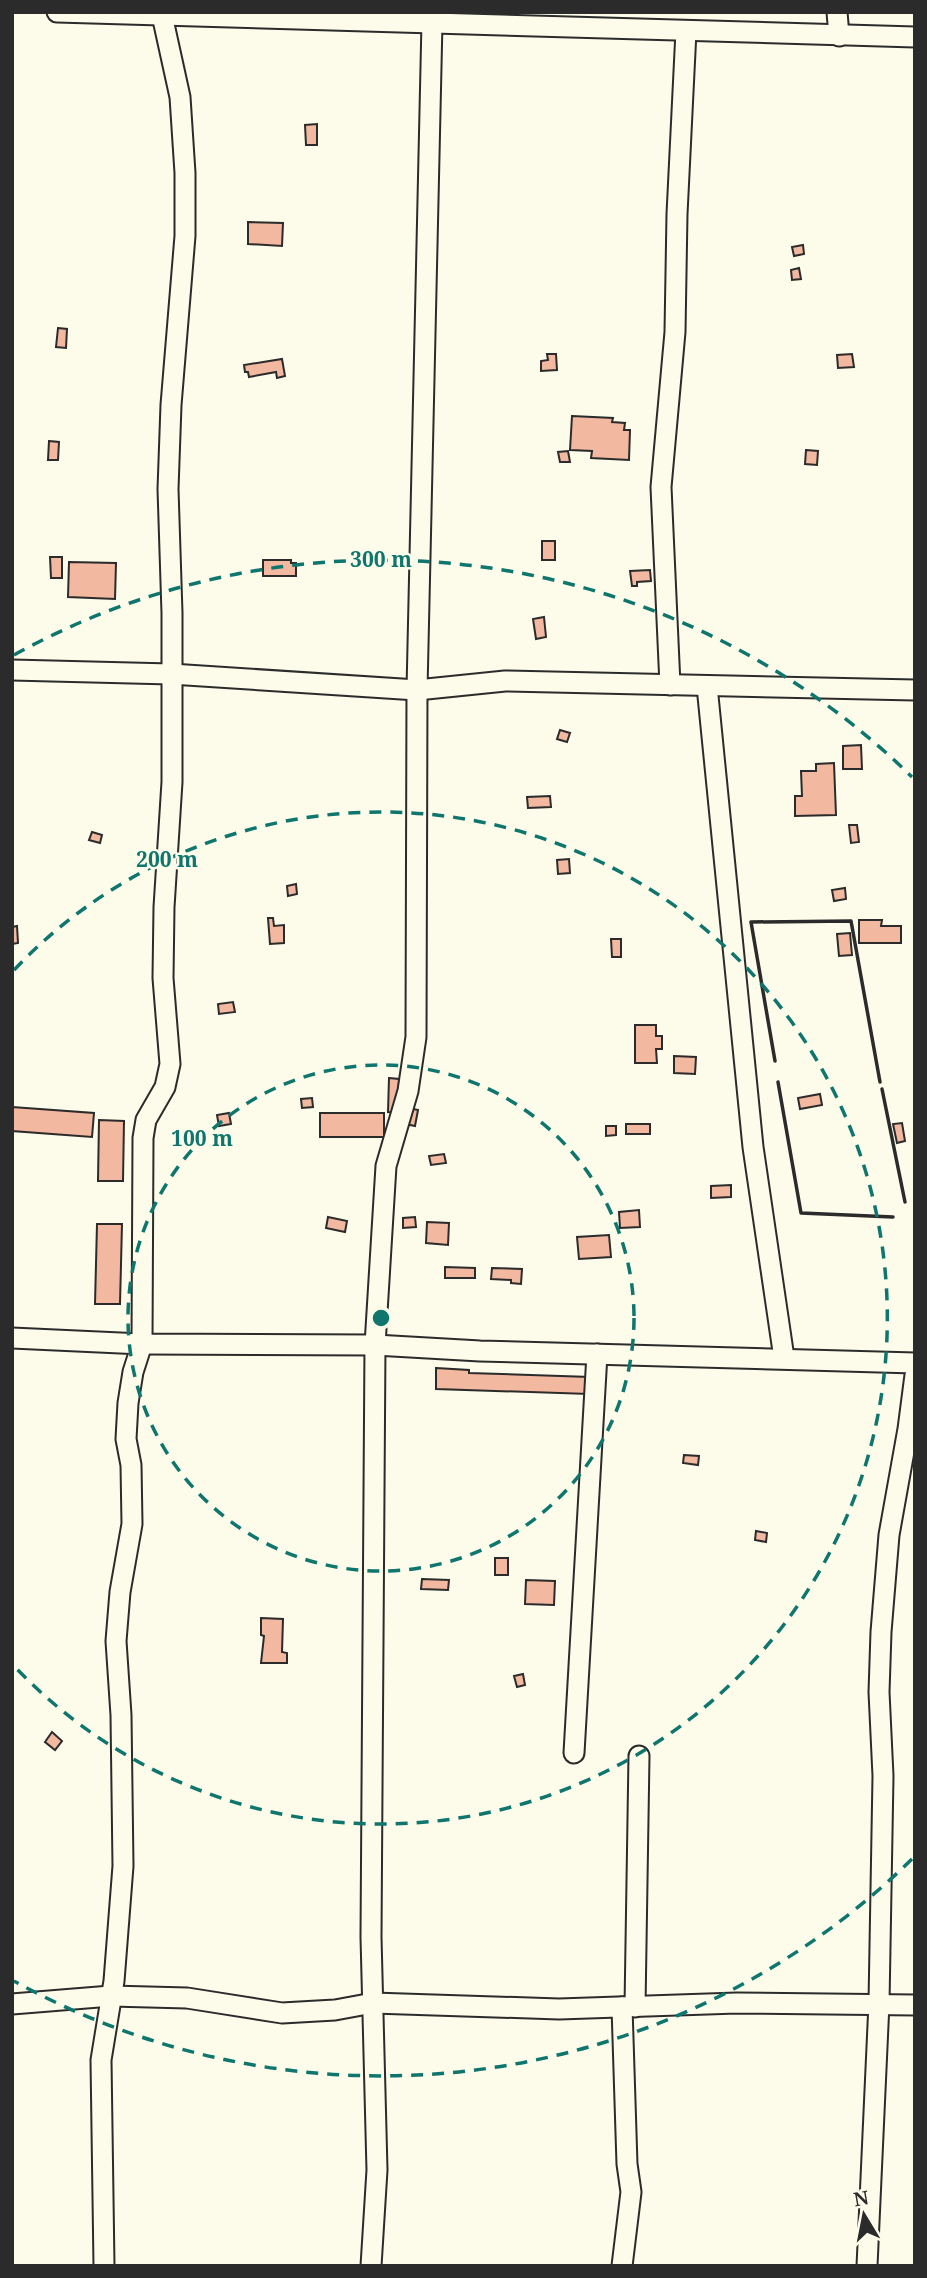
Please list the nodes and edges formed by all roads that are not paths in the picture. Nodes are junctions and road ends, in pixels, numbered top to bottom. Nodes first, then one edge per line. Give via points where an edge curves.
1 (57, 12) edge
2 (837, 12) edge
3 (162, 15) junction
4 (456, 18) edge
5 (432, 22) junction
6 (656, 22) edge
7 (686, 31) junction
8 (839, 36) junction
9 (915, 37) edge
10 (12, 670) edge
11 (171, 674) junction
12 (670, 685) junction
13 (707, 685) junction
14 (417, 690) junction
15 (915, 690) edge
16 (12, 1338) edge
17 (142, 1344) junction
18 (376, 1345) junction
19 (597, 1354) junction
20 (784, 1358) junction
21 (915, 1363) edge
22 (915, 1375) edge
23 (574, 1753) dead end
24 (639, 1756) dead end
25 (111, 1996) junction
26 (373, 2003) junction
27 (879, 2003) junction
28 (12, 2004) edge
29 (915, 2006) edge
30 (629, 2007) junction
31 (104, 2266) edge
32 (371, 2266) edge
33 (622, 2266) edge
34 (867, 2266) edge

1 - 3 street
2 - 8 street
3 - 5 street
3 - 11 street via 180,97 185,173 185,236 169,456
4 - 5 street
4 - 6 street
5 - 14 street
6 - 7 street
7 - 8 street
7 - 12 street via 675,332 661,487
8 - 9 street
10 - 11 street
11 - 14 street
11 - 17 street via 172,782 163,978 170,1064 143,1138
12 - 13 street
12 - 14 street via 505,681
13 - 15 street
13 - 20 street via 753,1147
14 - 18 street via 416,1037 408,1091 386,1166
16 - 17 street
17 - 18 street
17 - 25 street via 132,1372 126,1439 132,1524 116,1641 123,1855
18 - 19 street
18 - 26 street
19 - 20 street
19 - 23 street
20 - 21 street
22 - 27 street via 883,1597
24 - 30 street
25 - 26 street via 187,1998 282,2013
25 - 28 street
25 - 31 street via 101,2060
26 - 30 street
26 - 32 street via 377,2171
27 - 29 street
27 - 30 street
27 - 34 street
30 - 33 street via 626,2164 631,2192

